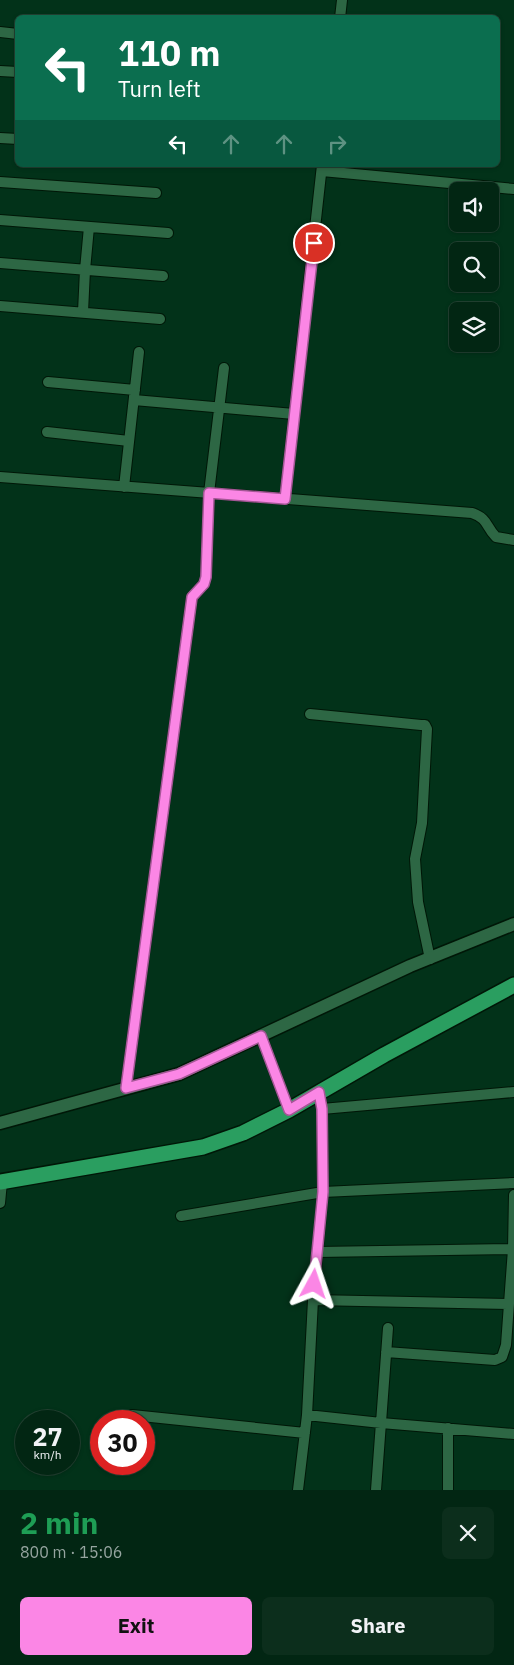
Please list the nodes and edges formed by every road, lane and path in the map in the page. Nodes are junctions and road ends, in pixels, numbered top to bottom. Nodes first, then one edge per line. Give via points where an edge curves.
1 (342, 0) edge
2 (340, 15) edge
3 (0, 32) edge
4 (15, 34) edge
5 (0, 70) edge
6 (15, 72) edge
7 (0, 138) edge
8 (15, 139) edge
9 (322, 168) edge
10 (0, 182) edge
11 (514, 189) edge
12 (156, 193) dead end
13 (0, 220) edge
14 (89, 227) junction
15 (168, 233) dead end
16 (0, 263) edge
17 (85, 270) junction
18 (164, 276) dead end
19 (0, 306) edge
20 (83, 312) junction
21 (160, 318) dead end
22 (139, 352) dead end
23 (224, 368) dead end
24 (48, 382) dead end
25 (134, 395) junction
26 (220, 407) junction
27 (294, 414) junction
28 (47, 432) dead end
29 (129, 441) junction
30 (0, 477) edge
31 (124, 487) junction
32 (209, 493) junction
33 (285, 499) junction
34 (514, 540) edge
35 (310, 714) dead end
36 (514, 924) edge
37 (430, 958) junction
38 (514, 986) edge
39 (261, 1036) junction
40 (126, 1088) junction
41 (319, 1092) junction
42 (514, 1092) edge
43 (322, 1109) junction
44 (289, 1110) junction
45 (0, 1123) edge
46 (1, 1182) edge
47 (514, 1183) edge
48 (323, 1192) junction
49 (514, 1195) edge
50 (0, 1203) edge
51 (181, 1216) dead end
52 (513, 1248) junction
53 (317, 1252) junction
54 (512, 1282) edge
55 (313, 1300) junction
56 (508, 1304) junction
57 (388, 1328) dead end
58 (386, 1352) junction
59 (307, 1415) junction
60 (155, 1417) edge
61 (381, 1424) junction
62 (448, 1428) junction
63 (305, 1433) junction
64 (514, 1434) edge
65 (298, 1490) edge
66 (376, 1490) edge
67 (448, 1490) edge

1 - 2 street
3 - 4 street
5 - 6 street
7 - 8 street
9 - 11 street
9 - 27 street
10 - 12 street
13 - 14 street
14 - 15 street
14 - 17 street
16 - 17 street
17 - 18 street
17 - 20 street
19 - 20 street
20 - 21 street
22 - 25 street
23 - 26 street
24 - 25 street
25 - 26 street
25 - 29 street
26 - 27 street
26 - 32 street
27 - 33 street
28 - 29 street
29 - 31 street
30 - 31 street
31 - 32 street
32 - 33 street
32 - 40 street via 206,577 192,597
33 - 34 street via 472,512 486,521 496,537
35 - 37 street via 421,724 427,728 422,823 416,859 418,902
36 - 37 street
37 - 39 street
38 - 41 highway
39 - 40 street via 179,1074
39 - 44 street
40 - 45 street
41 - 43 street
41 - 44 highway
42 - 43 street
43 - 48 street
44 - 46 highway via 243,1133 203,1147
46 - 50 street
47 - 48 street
48 - 51 street
48 - 53 street
49 - 52 street
52 - 53 street
52 - 54 street
53 - 55 street
54 - 56 street
55 - 56 street
55 - 59 street
56 - 58 street via 506,1345 502,1358
57 - 58 street
58 - 61 street
59 - 61 street
59 - 63 street
60 - 63 street
61 - 62 street
61 - 66 street
62 - 64 street
62 - 67 street
63 - 65 street

